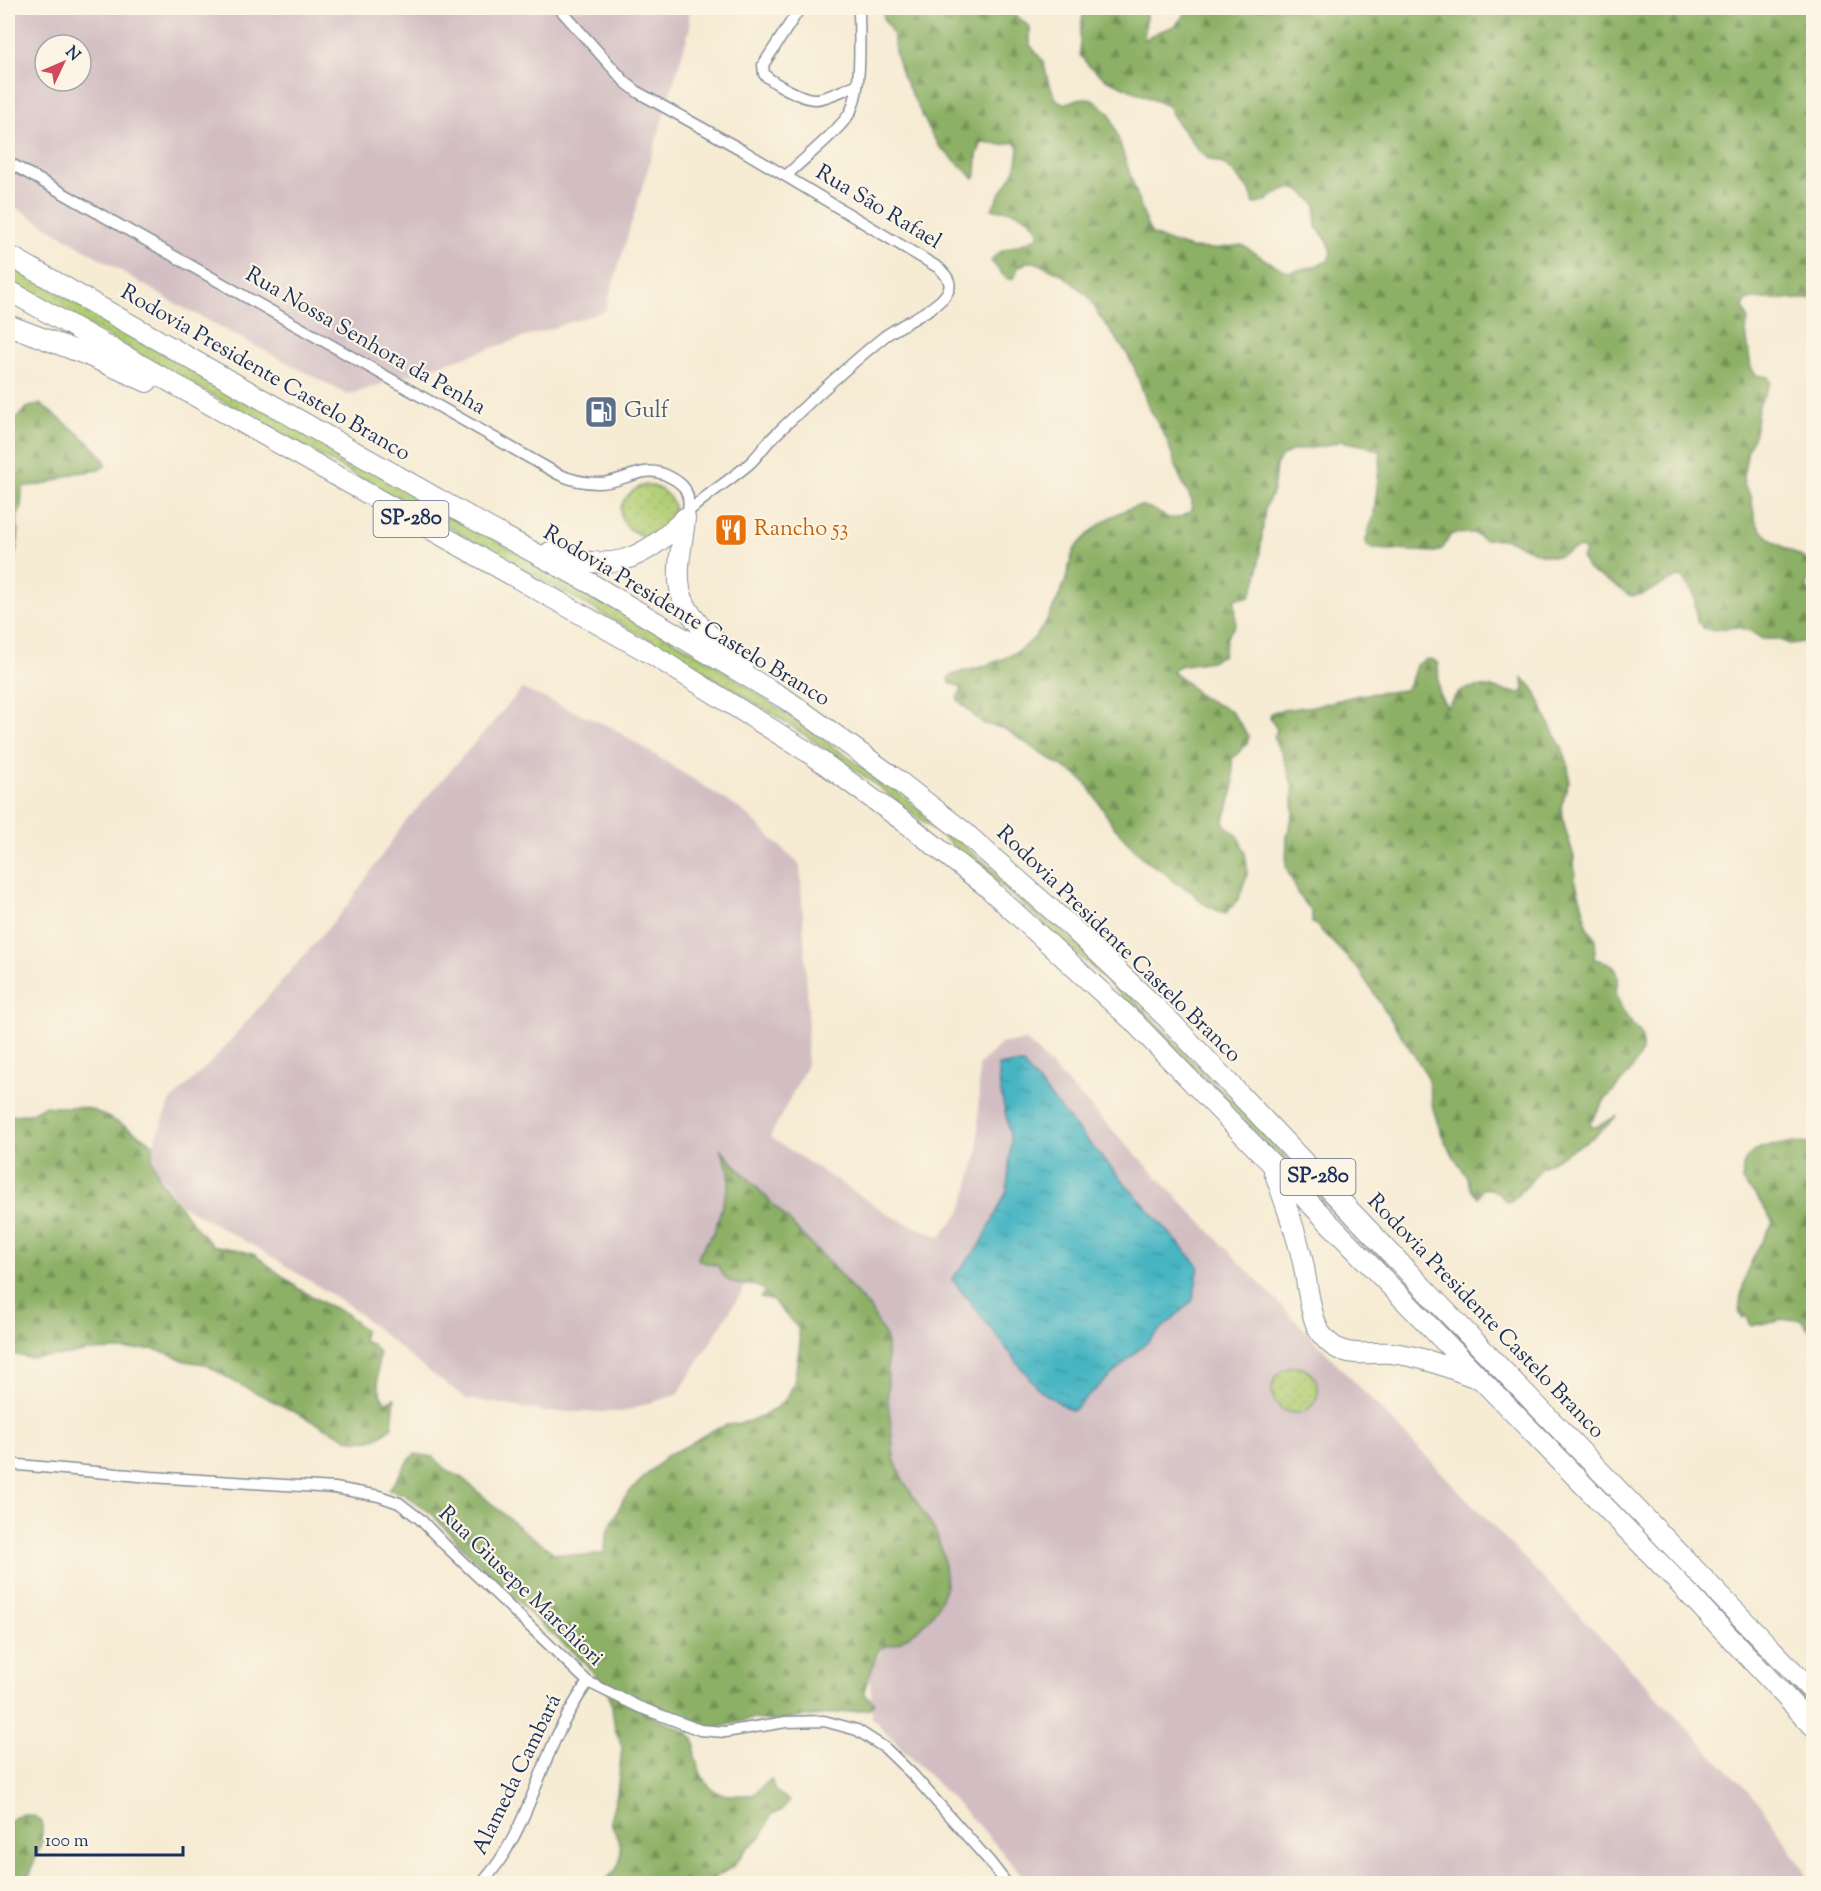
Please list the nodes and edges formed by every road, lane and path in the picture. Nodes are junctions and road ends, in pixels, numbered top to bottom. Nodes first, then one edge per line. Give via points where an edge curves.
1 (559, 8) edge
2 (800, 8) edge
3 (859, 8) edge
4 (856, 85) junction
5 (8, 162) edge
6 (786, 176) junction
7 (8, 255) edge
8 (8, 290) edge
9 (8, 325) edge
10 (250, 428) junction
11 (686, 515) junction
12 (489, 528) junction
13 (787, 700) junction
14 (1272, 1166) junction
15 (1481, 1380) junction
16 (8, 1464) edge
17 (588, 1682) junction
18 (1814, 1693) edge
19 (1814, 1727) edge
20 (481, 1884) edge
21 (1007, 1884) edge

1 - 6 street, Rua São Rafael via 639,93
2 - 4 street via 763,65 764,75 813,99
3 - 4 street
4 - 6 street via 853,106 845,120
5 - 11 street, Rua Nossa Senhora da Penha via 569,480 610,482 644,471 668,476 687,492
6 - 11 street, Rua São Rafael via 939,268 950,289 938,302 863,355 750,464 701,499
7 - 12 highway, Rodovia Presidente Castelo Branco / SP-280
8 - 10 highway, Rodovia Presidente Castelo Branco / SP-280
9 - 10 highway via 87,355
10 - 14 highway, Rodovia Presidente Castelo Branco / SP-280 via 652,656 811,754 986,886 1125,1013
11 - 12 highway via 668,536 644,552 612,562 569,559
11 - 13 highway via 679,574 680,590 691,613 712,637
12 - 13 highway, Rodovia Presidente Castelo Branco / SP-280
13 - 18 highway, Rodovia Presidente Castelo Branco / SP-280 via 964,832 1168,1019
14 - 15 highway, Rodovia Presidente Castelo Branco / SP-280
14 - 15 highway via 1302,1255 1315,1318 1327,1341 1356,1354 1392,1353 1436,1362
15 - 19 highway, Rodovia Presidente Castelo Branco / SP-280
16 - 17 street, Rua Giusepe Marchiori via 335,1488 399,1503
17 - 20 street, Alameda Cambará via 566,1716 505,1852
17 - 21 street, Rua Giusepe Marchiori via 700,1730 725,1732 786,1722 825,1721 857,1730 885,1748 914,1775

